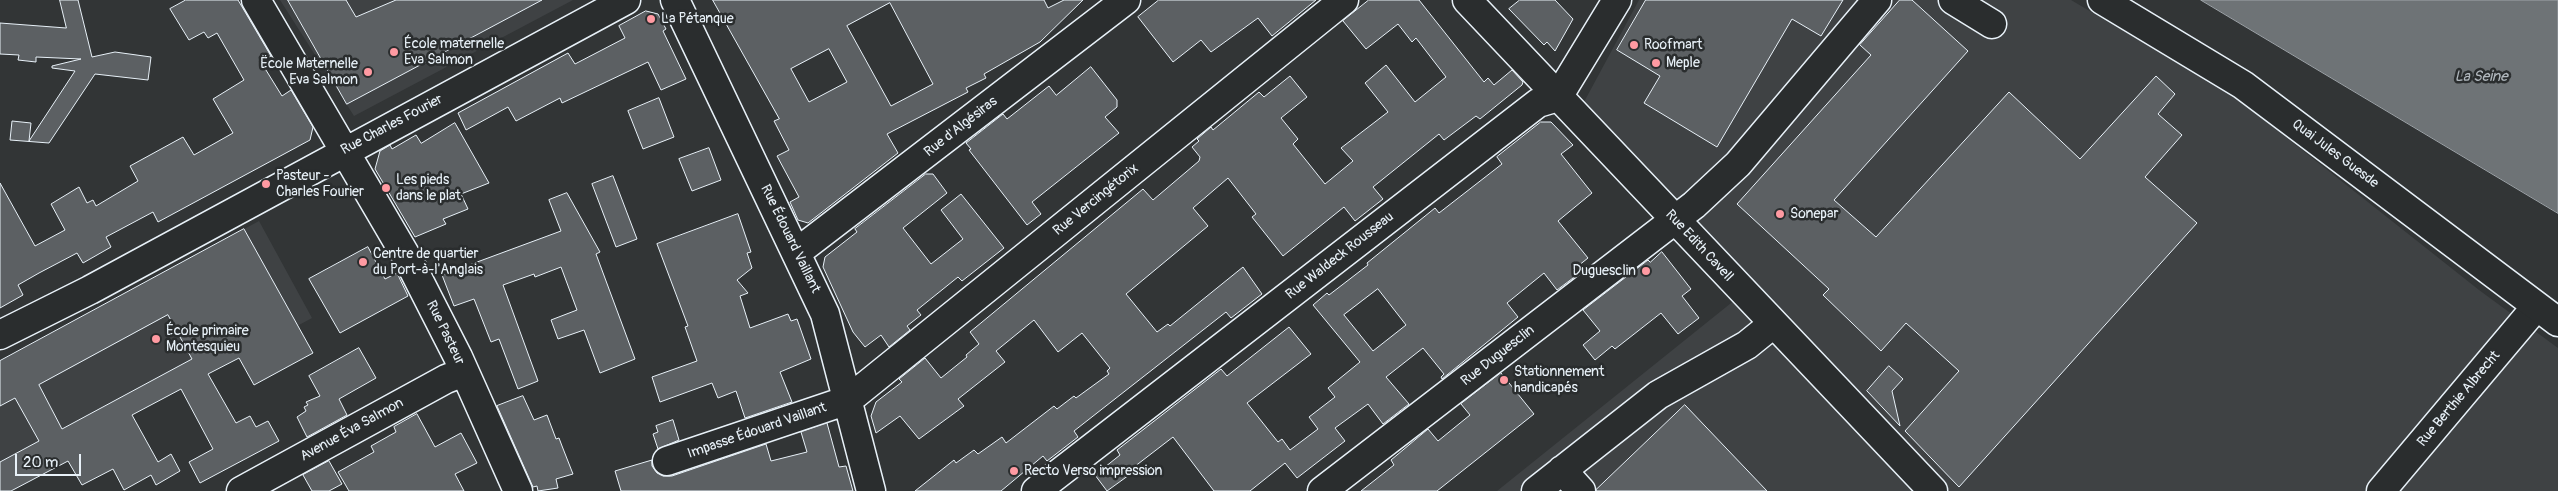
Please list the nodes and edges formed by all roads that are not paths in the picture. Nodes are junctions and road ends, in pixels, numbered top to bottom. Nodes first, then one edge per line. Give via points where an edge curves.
1 (256, 0) edge
2 (626, 0) edge
3 (675, 0) edge
4 (1126, 0) edge
5 (1344, 0) edge
6 (1467, 0) edge
7 (1617, 0) edge
8 (1877, 0) edge
9 (1953, 0) edge
10 (2102, 0) edge
11 (1992, 24) dead end
12 (1558, 97) junction
13 (346, 150) junction
14 (1674, 220) junction
15 (796, 254) junction
16 (2547, 314) edge
17 (1773, 324) junction
18 (0, 335) edge
19 (464, 372) junction
20 (848, 400) junction
21 (667, 462) dead end
22 (1562, 470) junction
23 (241, 491) edge
24 (518, 491) edge
25 (871, 491) edge
26 (1036, 491) edge
27 (1322, 491) edge
28 (1536, 491) edge
29 (1581, 491) edge
30 (1933, 491) edge
31 (2381, 491) edge

1 - 13 street, Rue Pasteur
2 - 13 street, Rue Charles Fourier
3 - 15 street, Rue Édouard Vaillant
4 - 15 street, Rue d'Algésiras
5 - 20 street, Rue Vercingétorix
6 - 12 street, Rue Edith Cavell
7 - 12 street
8 - 14 street, Rue Duguesclin via 1738,164
9 - 11 street
10 - 16 street, Quai Jules Guesde via 2243,85
12 - 14 street, Rue Edith Cavell
12 - 26 street, Rue Waldeck Rousseau via 1538,103
13 - 18 street, Rue Charles Fourier via 90,290
13 - 19 street, Rue Pasteur via 409,261
14 - 17 street, Rue Edith Cavell
14 - 27 street, Rue Duguesclin
15 - 20 street, Rue Édouard Vaillant via 825,314
16 - 31 street, Rue Berthie Albrecht
17 - 22 street via 1747,345 1658,395
17 - 30 street, Rue Edith Cavell
19 - 23 street, Avenue Éva Salmon via 446,378
19 - 24 street, Rue Pasteur
20 - 21 street, Impasse Édouard Vaillant
20 - 25 street, Rue Édouard Vaillant
22 - 28 street
22 - 29 street

